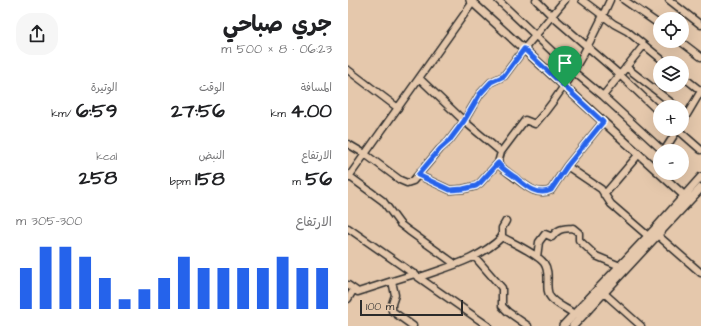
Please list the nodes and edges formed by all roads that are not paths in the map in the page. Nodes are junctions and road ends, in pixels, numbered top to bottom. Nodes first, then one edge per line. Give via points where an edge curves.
1 (498, 0) edge
2 (536, 0) edge
3 (565, 0) edge
4 (582, 0) edge
5 (610, 0) edge
6 (624, 0) edge
7 (669, 0) edge
8 (472, 1) edge
9 (552, 16) junction
10 (603, 16) junction
11 (653, 20) edge
12 (701, 25) edge
13 (536, 36) junction
14 (644, 45) junction
15 (587, 46) junction
16 (689, 48) edge
17 (524, 49) junction
18 (657, 56) edge
19 (701, 57) edge
20 (626, 67) junction
21 (348, 70) edge
22 (574, 72) junction
23 (620, 75) junction
24 (419, 78) junction
25 (689, 82) edge
26 (565, 87) junction
27 (701, 91) edge
28 (603, 96) junction
29 (668, 100) edge
30 (653, 106) edge
31 (398, 108) junction
32 (689, 108) edge
33 (464, 121) junction
34 (603, 122) junction
35 (685, 136) edge
36 (348, 144) edge
37 (655, 144) edge
38 (701, 150) edge
39 (501, 152) junction
40 (365, 154) junction
41 (639, 154) junction
42 (498, 163) junction
43 (567, 166) junction
44 (653, 167) edge
45 (418, 175) junction
46 (349, 177) edge
47 (701, 177) edge
48 (667, 180) edge
49 (701, 188) edge
50 (604, 195) junction
51 (687, 198) junction
52 (506, 221) dead end
53 (348, 228) edge
54 (653, 234) junction
55 (502, 237) junction
56 (475, 257) junction
57 (537, 257) junction
58 (455, 264) junction
59 (620, 266) junction
60 (701, 273) edge
61 (417, 276) junction
62 (392, 281) junction
63 (348, 285) edge
64 (354, 289) junction
65 (604, 293) junction
66 (348, 299) edge
67 (574, 314) junction
68 (413, 326) edge
69 (488, 326) edge
70 (528, 326) edge
71 (564, 326) edge
72 (574, 326) edge
73 (641, 326) edge

1 - 13 street
2 - 9 street
3 - 9 street
4 - 10 street
5 - 10 street
6 - 11 street
7 - 12 street
8 - 17 street
8 - 24 street
9 - 13 street
9 - 15 street
10 - 14 street
10 - 15 street
13 - 17 street
13 - 22 street
14 - 18 street
14 - 20 street
15 - 22 street
15 - 23 street
16 - 19 street
17 - 26 street
17 - 33 street via 504,76 491,82 480,94
20 - 23 street
20 - 29 street
21 - 31 street
22 - 26 street
22 - 28 street
23 - 28 street
23 - 30 street
24 - 31 street
24 - 33 street
25 - 27 street
26 - 34 street
26 - 39 street via 535,124 525,120
27 - 32 street
28 - 37 street
31 - 40 street
33 - 39 street
33 - 45 street
34 - 41 street
34 - 43 street
35 - 38 street
36 - 40 street
39 - 42 street
40 - 45 street via 407,183
40 - 46 street
41 - 44 street
41 - 50 street
42 - 43 street via 502,169 529,188 540,192 551,190
42 - 45 street via 476,186 463,189 450,190
43 - 50 street via 596,186
46 - 58 street via 383,201 409,232
47 - 51 street
48 - 51 street
49 - 51 street
50 - 54 street via 612,204
51 - 54 street
52 - 55 street via 502,228
53 - 61 street
54 - 59 street
54 - 60 street
54 - 65 street
55 - 56 street via 492,247
55 - 57 street
56 - 58 street
56 - 70 street via 502,288 501,302 504,309
57 - 59 street via 538,242 545,234 552,237 556,231 573,228 579,233 579,240 596,256
57 - 67 street via 548,270 548,293 552,299
58 - 61 street
59 - 67 street
61 - 62 street
61 - 69 street
62 - 64 street via 358,292
62 - 68 street via 395,295 392,312
63 - 64 street
64 - 66 street
65 - 72 street
65 - 73 street
67 - 71 street

